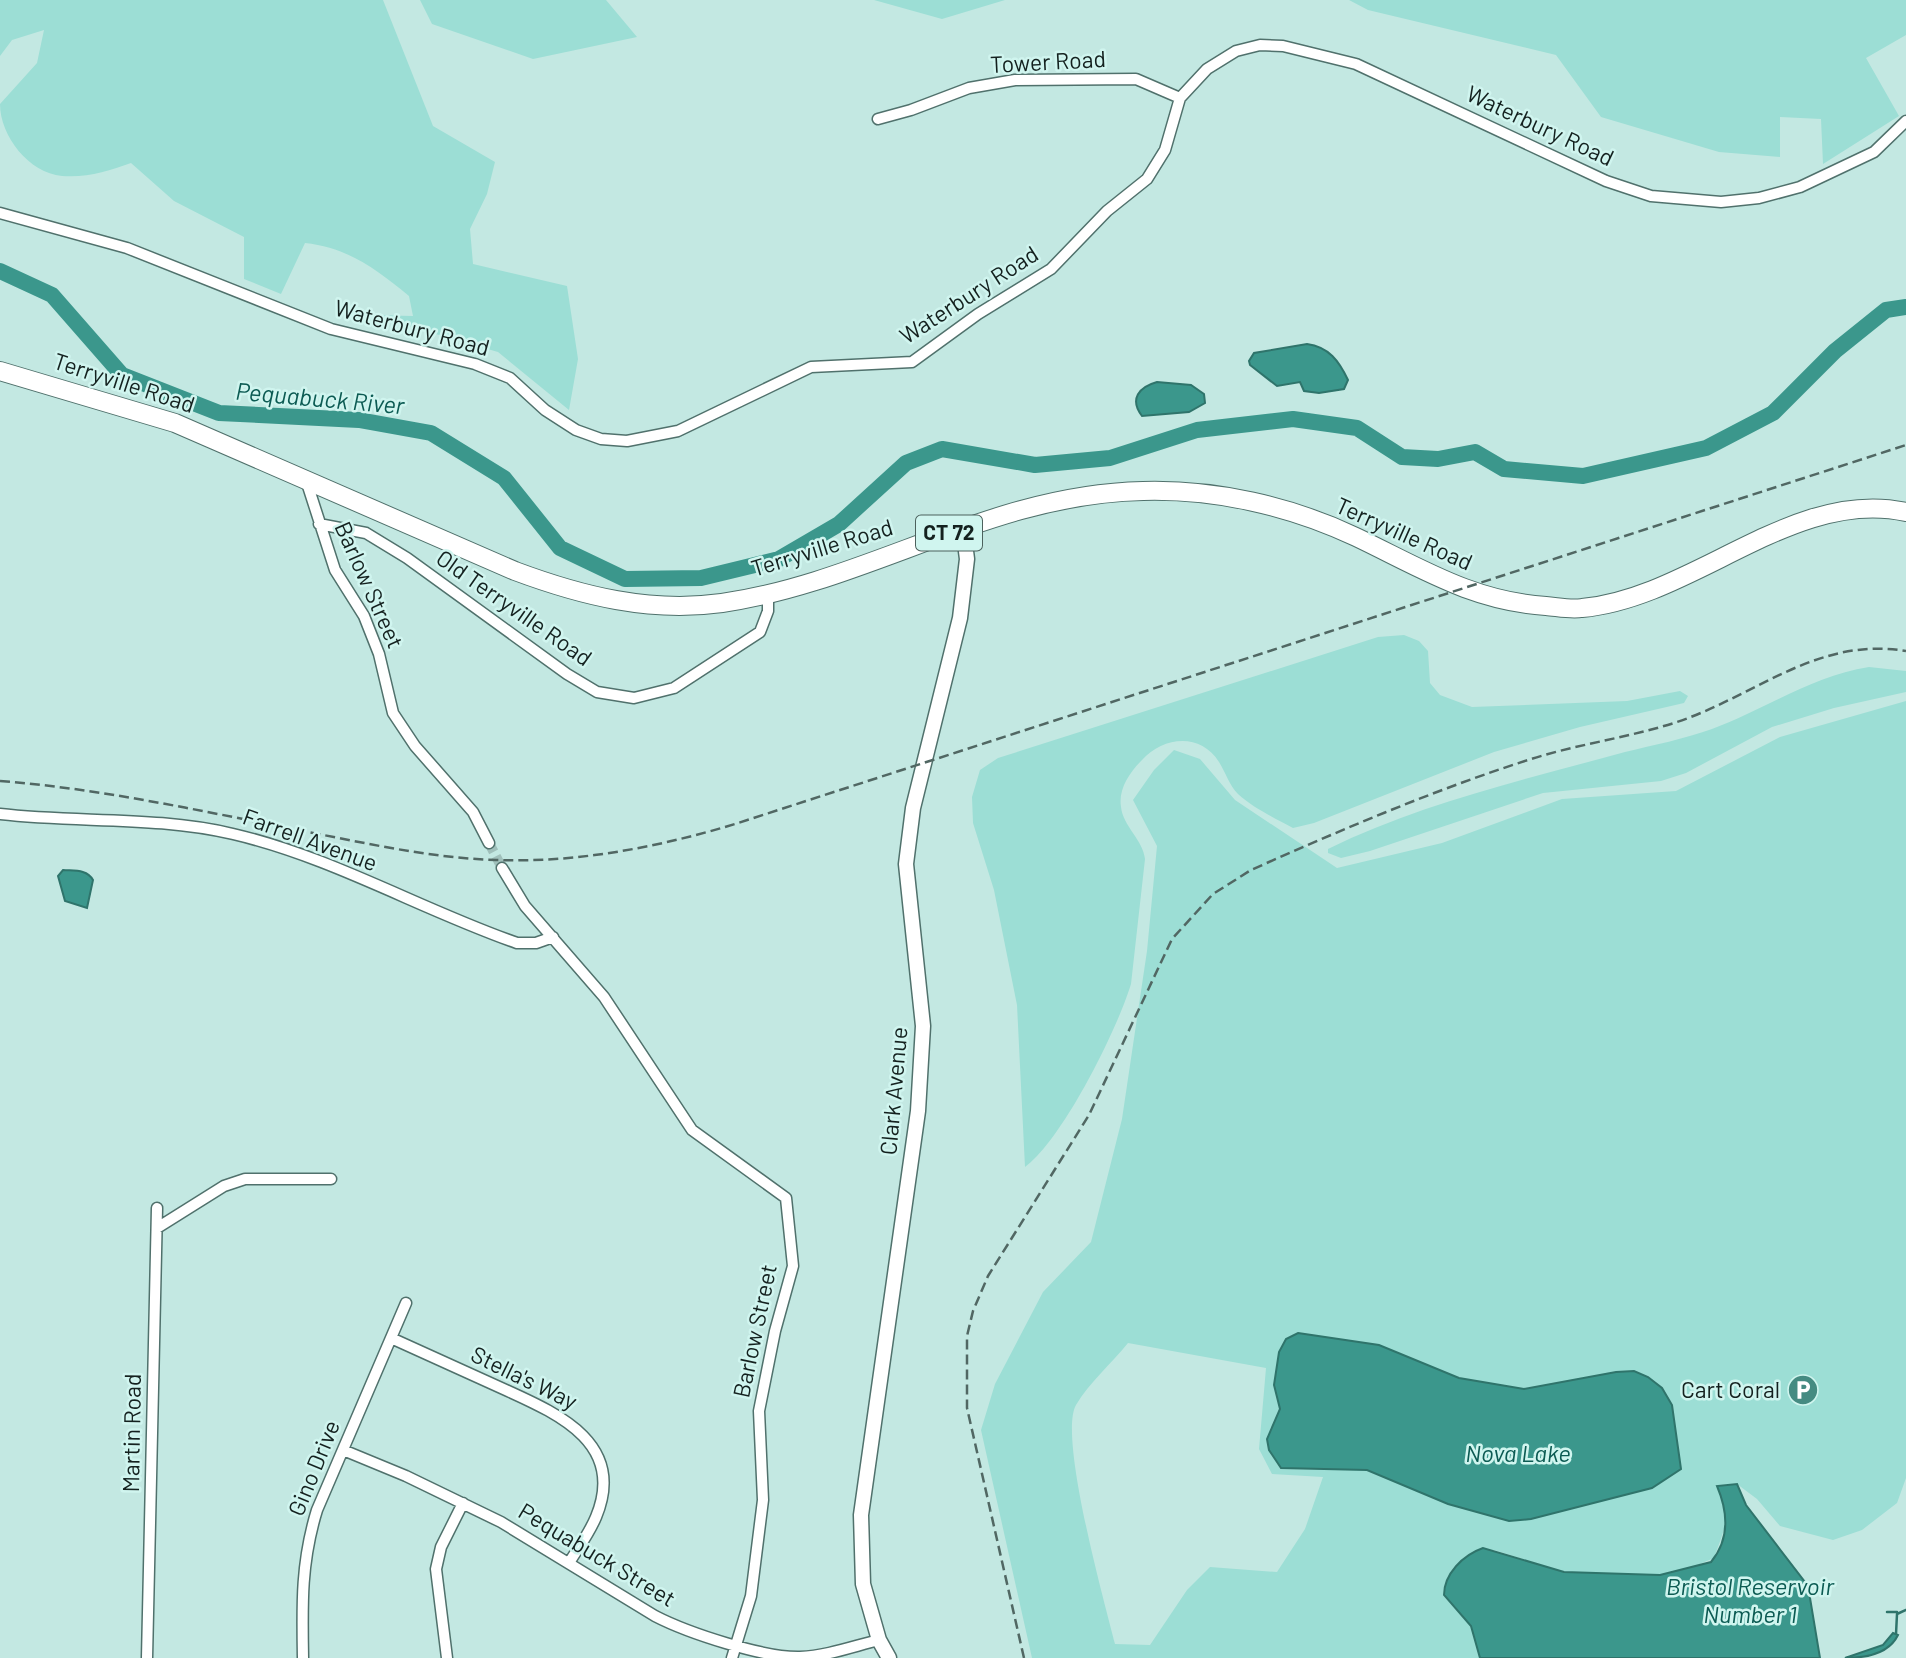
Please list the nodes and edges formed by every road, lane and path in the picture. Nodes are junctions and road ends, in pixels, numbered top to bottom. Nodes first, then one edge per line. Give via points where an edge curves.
1 (1180, 97) junction
2 (878, 119) dead end
3 (1906, 121) edge
4 (0, 213) edge
5 (0, 371) edge
6 (306, 480) junction
7 (1906, 512) edge
8 (319, 524) junction
9 (963, 528) junction
10 (768, 593) junction
11 (0, 814) edge
12 (489, 843) tunnel mouth
13 (502, 868) tunnel mouth
14 (553, 937) junction
15 (331, 1179) dead end
16 (158, 1208) dead end
17 (157, 1228) junction
18 (406, 1303) dead end
19 (391, 1339) junction
20 (343, 1450) junction
21 (463, 1503) junction
22 (569, 1563) junction
23 (879, 1640) junction
24 (736, 1644) junction
25 (147, 1658) edge
26 (303, 1658) edge
27 (447, 1658) edge
28 (732, 1658) edge
29 (889, 1658) edge

1 - 2 street, Tower Road via 1136,79 1015,80 970,88
1 - 3 street, Waterbury Road via 1207,69 1236,51 1260,45 1283,47 1356,65 1606,181 1651,196 1721,202 1800,187 1874,152
1 - 4 street, Waterbury Road via 1165,150 1147,179 1107,211 1051,269 912,362 811,367 678,431 627,441 601,439 576,430 510,378 475,364 331,329 127,248
5 - 6 highway, Terryville Road / CT 72 via 176,423
6 - 8 street, Barlow Street
6 - 10 highway, Terryville Road / CT 72 via 515,571 588,596 668,606 721,603
7 - 9 highway, Terryville Road / CT 72 via 1855,508 1808,520 1654,591 1582,608 1510,604 1441,581 1353,535 1259,502 1202,494 1147,490 1086,495 1030,505
8 - 10 street, Old Terryville Road via 366,533 567,674 597,692 634,698 674,688 760,632 768,611
8 - 12 street, Barlow Street via 335,570 364,616 379,654 397,722 473,811
9 - 10 highway, Terryville Road / CT 72
9 - 23 main road, Clark Avenue via 967,559 960,618 913,808 906,864 923,1026 918,1111 861,1515 863,1584
11 - 14 street, Farrell Avenue via 162,822 231,833 293,852 517,943
13 - 14 street, Barlow Street
14 - 24 street, Barlow Street via 599,990 692,1130 786,1198 793,1266 759,1411 763,1500 751,1596
15 - 17 street via 245,1179 225,1186
16 - 17 street, Martin Road
17 - 25 street, Martin Road
18 - 19 street, Gino Drive
19 - 20 street, Gino Drive
19 - 22 street, Stella's Way via 558,1413 586,1437 600,1466 601,1500
20 - 21 street, Pequabuck Street
20 - 26 street, Gino Drive via 306,1546 301,1584
21 - 22 street, Pequabuck Street
21 - 27 street via 441,1547 436,1569
22 - 24 street, Pequabuck Street via 663,1620
23 - 24 street, Pequabuck Street via 802,1657
23 - 29 main road, Clark Avenue
24 - 28 street, Barlow Street

